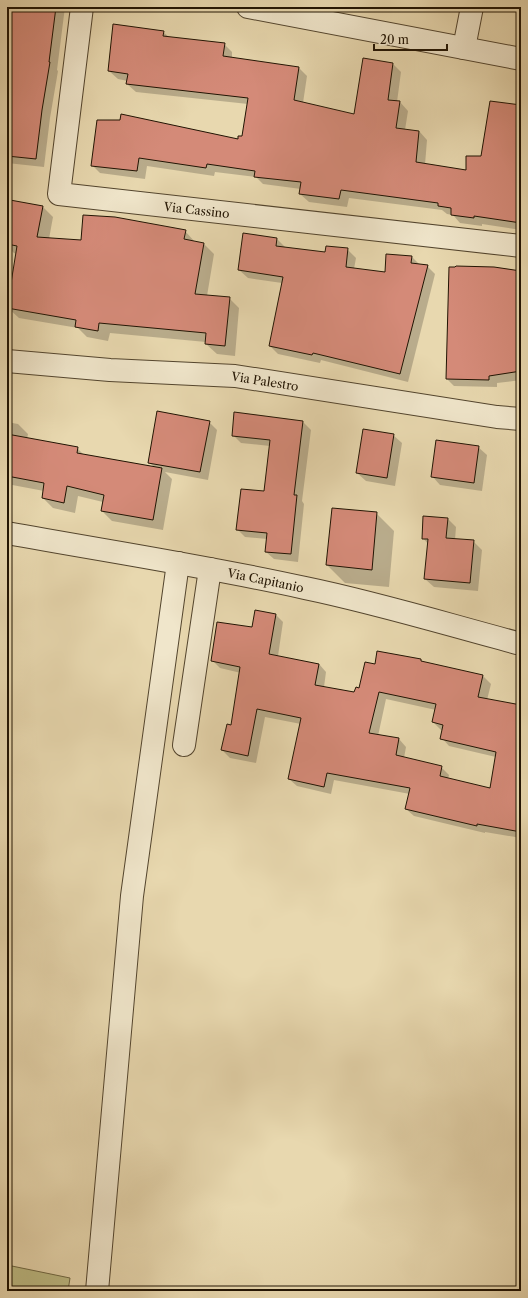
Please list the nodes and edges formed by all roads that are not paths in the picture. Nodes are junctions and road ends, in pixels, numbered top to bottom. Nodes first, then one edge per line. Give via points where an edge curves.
1 (82, 7) edge
2 (248, 7) edge
3 (472, 7) edge
4 (464, 48) junction
5 (521, 59) edge
6 (521, 246) edge
7 (7, 361) edge
8 (521, 419) edge
9 (7, 534) edge
10 (178, 563) junction
11 (210, 569) junction
12 (521, 644) edge
13 (184, 745) dead end
14 (97, 1291) edge

1 - 6 street, Via Cassino via 59,194
2 - 4 street
3 - 4 street
4 - 5 street
7 - 8 street, Via Palestro via 110,370 235,376
9 - 10 street, Via Capitanio
10 - 11 street, Via Capitanio
10 - 14 street via 132,896
11 - 12 street, Via Capitanio via 404,611
11 - 13 street

